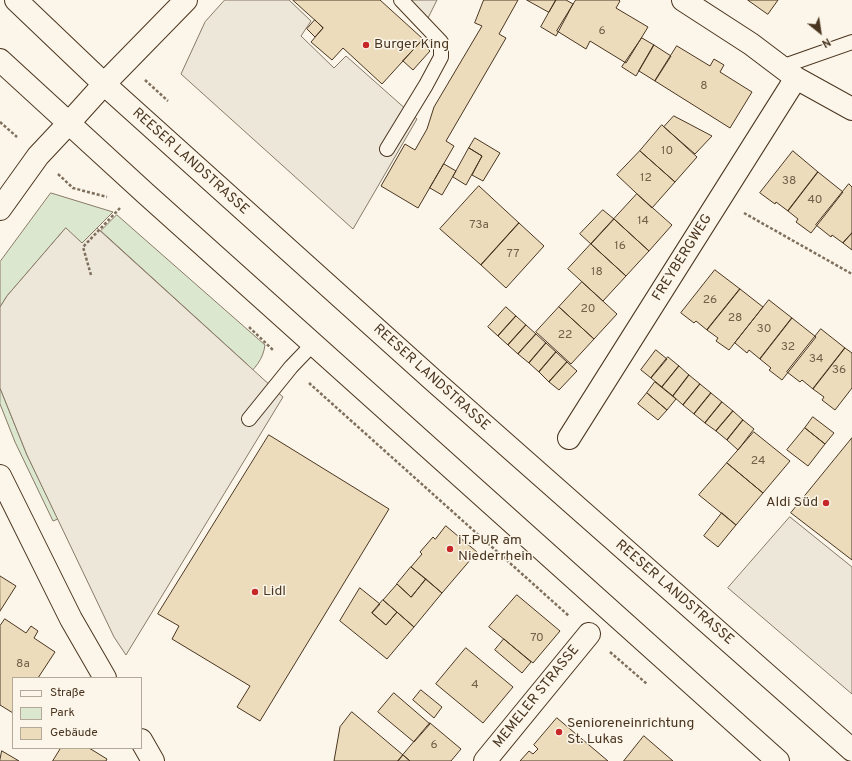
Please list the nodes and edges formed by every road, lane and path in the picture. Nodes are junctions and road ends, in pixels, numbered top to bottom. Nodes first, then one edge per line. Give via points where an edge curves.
1 (16, 0) edge
2 (186, 0) edge
3 (401, 0) edge
4 (683, 0) edge
5 (852, 42) edge
6 (0, 60) edge
7 (789, 72) junction
8 (104, 84) junction
9 (852, 110) edge
10 (0, 122) edge
11 (68, 124) junction
12 (387, 149) dead end
13 (38, 156) junction
14 (112, 198) dead end
15 (720, 199) junction
16 (117, 202) dead end
17 (121, 206) junction
18 (0, 209) edge
19 (125, 209) dead end
20 (852, 274) edge
21 (91, 275) dead end
22 (245, 322) dead end
23 (313, 344) junction
24 (291, 367) junction
25 (249, 419) dead end
26 (569, 438) dead end
27 (0, 476) edge
28 (589, 634) junction
29 (104, 677) edge
30 (648, 685) dead end
31 (142, 742) edge
32 (852, 750) edge
33 (153, 761) edge
34 (485, 761) edge
35 (778, 761) edge

1 - 8 main road, REESER LANDSTRASSE
2 - 8 main road
3 - 12 lane via 441,42 441,57
4 - 7 main road
5 - 7 lane
6 - 11 main road
7 - 9 main road
7 - 15 main road, FREYBERGWEG
8 - 11 main road
8 - 32 main road, REESER LANDSTRASSE via 433,380
10 - 13 path
11 - 13 main road
11 - 23 main road
13 - 14 path via 73,188
13 - 18 main road
15 - 20 path
15 - 26 main road, FREYBERGWEG
16 - 17 path
17 - 19 path
17 - 21 path via 83,247
22 - 24 path
23 - 24 lane
23 - 35 main road
24 - 25 lane
24 - 28 path
27 - 29 main road via 71,619
28 - 30 path
28 - 34 main road, MEMELER STRASSE
31 - 33 main road

